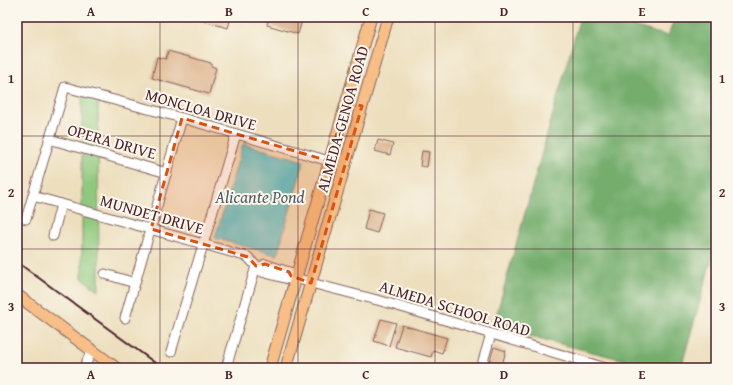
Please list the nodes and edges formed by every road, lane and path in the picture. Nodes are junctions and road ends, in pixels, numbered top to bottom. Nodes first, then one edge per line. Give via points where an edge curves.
1 (371, 17) edge
2 (388, 17) edge
3 (346, 102) junction
4 (362, 106) junction
5 (182, 118) junction
6 (236, 134) junction
7 (49, 139) junction
8 (329, 161) junction
9 (167, 173) junction
10 (33, 196) junction
11 (61, 204) junction
12 (26, 219) dead end
13 (151, 229) junction
14 (53, 236) dead end
15 (204, 244) junction
16 (258, 266) junction
17 (105, 274) dead end
18 (293, 277) junction
19 (311, 282) junction
20 (135, 283) junction
21 (17, 295) edge
22 (125, 318) dead end
23 (491, 334) junction
24 (276, 346) junction
25 (92, 350) junction
26 (291, 350) junction
27 (171, 352) dead end
28 (84, 368) edge
29 (116, 368) edge
30 (226, 368) edge
31 (270, 368) edge
32 (286, 368) edge
33 (481, 368) edge
34 (606, 368) edge

1 - 3 main road, ALMEDA-GENOA ROAD
2 - 4 main road, ALMEDA-GENOA ROAD
3 - 4 main road
3 - 8 main road, ALMEDA-GENOA ROAD
4 - 19 main road, ALMEDA-GENOA ROAD
5 - 6 street, MONCLOA DRIVE
5 - 7 street, MONCLOA DRIVE via 65,87
5 - 9 street
6 - 8 street, MONCLOA DRIVE
6 - 15 street
7 - 9 street, OPERA DRIVE
7 - 10 street
8 - 18 main road, ALMEDA-GENOA ROAD
9 - 13 street
10 - 11 street, MUNDET DRIVE
10 - 12 street
11 - 13 street, MUNDET DRIVE
11 - 14 street
13 - 15 street, MUNDET DRIVE
13 - 20 street
15 - 16 street, MUNDET DRIVE via 248,257
15 - 27 street
16 - 18 street via 264,264 289,272
16 - 30 street
17 - 20 street
18 - 19 street, ALMEDA SCHOOL ROAD
18 - 24 main road, ALMEDA-GENOA ROAD
19 - 23 street, ALMEDA SCHOOL ROAD
19 - 26 main road, ALMEDA-GENOA ROAD
20 - 22 street
21 - 25 main road
23 - 33 street
23 - 34 street, ALMEDA SCHOOL ROAD
24 - 26 main road
24 - 31 main road, ALMEDA-GENOA ROAD
25 - 28 street
25 - 29 main road
26 - 32 main road, ALMEDA-GENOA ROAD

